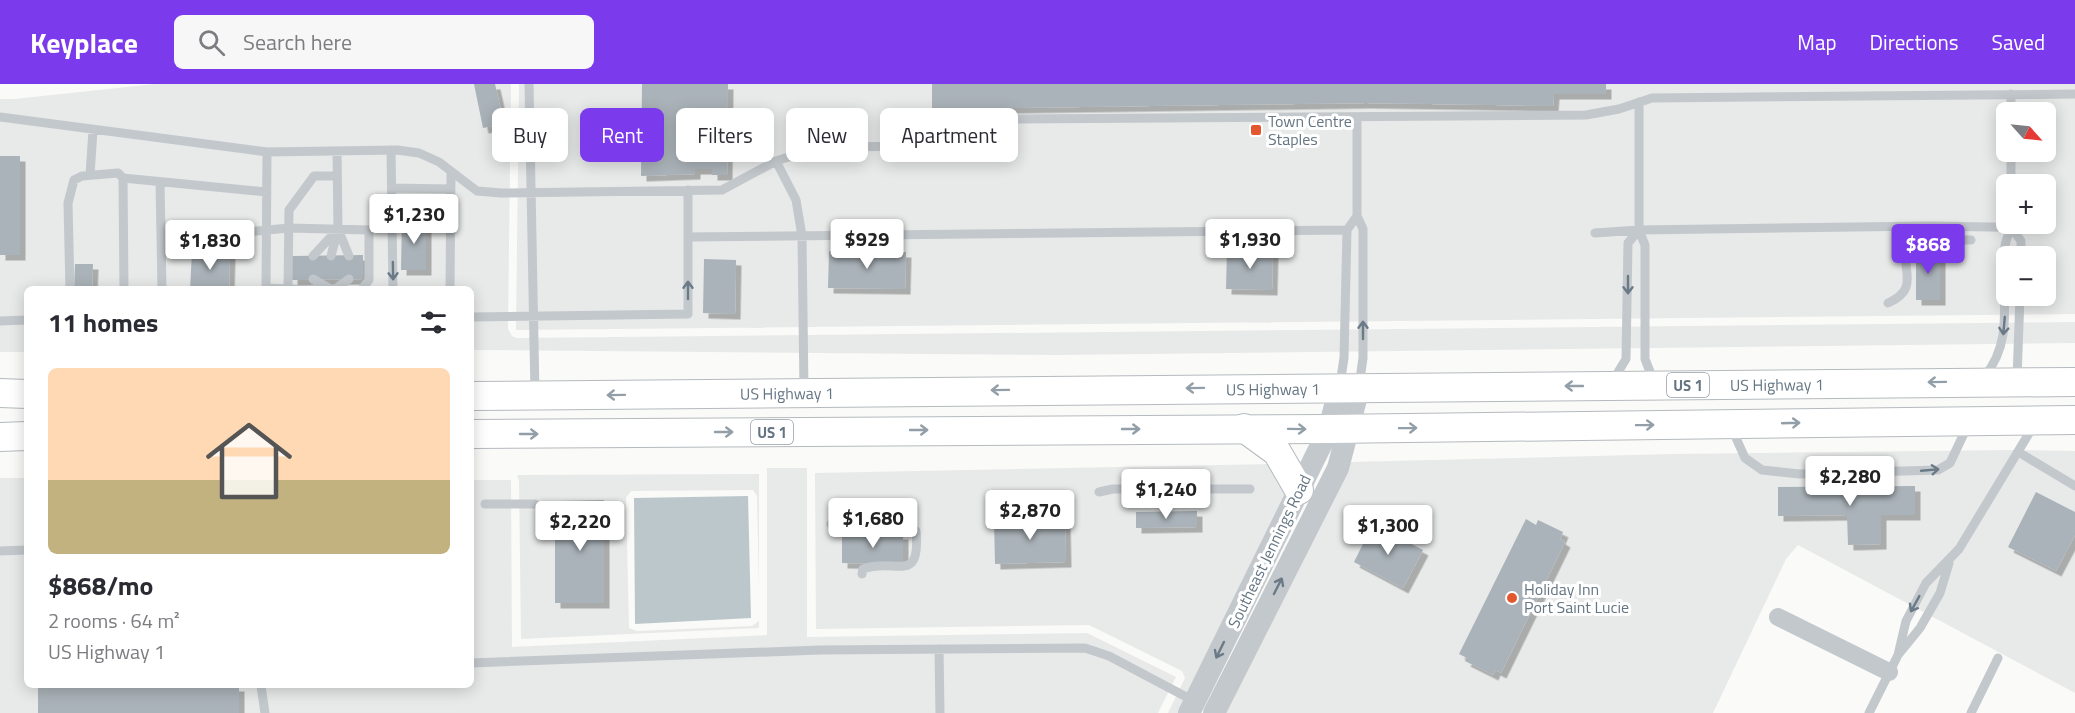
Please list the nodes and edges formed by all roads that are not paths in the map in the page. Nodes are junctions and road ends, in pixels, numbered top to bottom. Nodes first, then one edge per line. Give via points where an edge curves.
1 (529, 84) edge
2 (2011, 94) junction
3 (2075, 94) edge
4 (1639, 102) junction
5 (2011, 102) edge
6 (0, 117) edge
7 (1357, 117) junction
8 (93, 130) junction
9 (392, 150) junction
10 (337, 151) junction
11 (267, 152) junction
12 (776, 161) junction
13 (451, 173) junction
14 (90, 175) junction
15 (337, 176) junction
16 (123, 178) junction
17 (160, 182) junction
18 (392, 188) junction
19 (451, 189) junction
20 (688, 190) junction
21 (267, 192) junction
22 (532, 192) junction
23 (1357, 216) junction
24 (1996, 225) edge
25 (289, 228) junction
26 (338, 229) junction
27 (1347, 230) junction
28 (1639, 230) junction
29 (267, 231) junction
30 (1595, 233) dead end
31 (2008, 234) edge
32 (215, 235) dead end
33 (802, 236) junction
34 (688, 237) junction
35 (1971, 240) dead end
36 (313, 256) dead end
37 (331, 256) dead end
38 (349, 256) dead end
39 (349, 279) dead end
40 (70, 286) edge
41 (124, 286) edge
42 (162, 286) edge
43 (266, 286) edge
44 (288, 286) edge
45 (335, 286) edge
46 (364, 286) edge
47 (393, 286) edge
48 (450, 286) edge
49 (1888, 303) dead end
50 (2020, 306) edge
51 (474, 317) edge
52 (534, 317) junction
53 (24, 320) edge
54 (0, 321) edge
55 (1980, 381) junction
56 (2017, 381) junction
57 (2075, 382) edge
58 (1610, 386) junction
59 (1655, 386) junction
60 (1349, 387) junction
61 (2075, 389) edge
62 (0, 393) edge
63 (804, 393) junction
64 (24, 394) edge
65 (474, 396) edge
66 (535, 396) junction
67 (2075, 420) edge
68 (1969, 421) junction
69 (2036, 421) junction
70 (1730, 424) junction
71 (1244, 428) junction
72 (1339, 429) junction
73 (474, 434) edge
74 (0, 436) edge
75 (24, 436) edge
76 (2020, 453) junction
77 (2075, 486) edge
78 (1250, 489) dead end
79 (1299, 490) junction
80 (1099, 492) dead end
81 (485, 504) dead end
82 (535, 504) dead end
83 (831, 524) dead end
84 (24, 550) edge
85 (0, 551) edge
86 (1949, 562) junction
87 (862, 574) dead end
88 (1778, 617) dead end
89 (939, 649) junction
90 (1898, 655) junction
91 (1998, 658) dead end
92 (474, 663) edge
93 (1889, 672) junction
94 (261, 688) edge
95 (1192, 707) edge
96 (265, 713) edge
97 (940, 713) edge
98 (1215, 713) edge
99 (1869, 713) edge
100 (1971, 713) edge

1 - 22 lane
2 - 3 lane
2 - 4 lane via 1652,98
2 - 5 lane
4 - 7 lane via 1586,115
4 - 28 lane
6 - 8 lane
7 - 12 lane via 1008,119 963,141 938,146 820,147
7 - 23 lane
8 - 11 lane
8 - 14 lane
9 - 10 lane
9 - 13 lane via 419,153
9 - 18 lane
10 - 11 lane
10 - 15 lane
11 - 21 lane
12 - 20 lane via 722,190
12 - 33 lane via 796,200
13 - 19 lane
13 - 22 lane via 477,191
14 - 16 lane via 118,173
14 - 40 lane via 74,180 68,203
15 - 25 lane via 314,176 289,210
15 - 26 lane
16 - 17 lane
16 - 41 lane
17 - 21 lane
17 - 42 lane
18 - 19 lane
18 -> 47 lane
19 - 48 lane
20 - 22 lane
20 - 34 lane
21 - 29 lane
22 - 52 lane
23 - 27 lane
60 -> 23 lane via 1363,358 1363,229
24 - 28 lane
25 - 26 lane
25 - 29 lane
25 - 44 lane
26 - 36 lane
26 - 37 lane
26 - 38 lane
26 - 46 lane via 369,230 369,280
27 - 33 lane
27 - 60 lane via 1344,358
28 - 30 lane
28 -> 58 lane via 1628,243 1626,359
28 - 59 lane via 1645,245 1645,359
29 - 32 lane
29 - 43 lane
31 -> 55 lane via 2005,329 2000,353
33 - 34 lane
33 - 63 lane
52 -> 34 lane via 688,314
35 - 49 lane via 1925,240 1910,244 1905,251 1909,281 1898,298
39 - 45 lane
50 - 56 lane
51 - 52 lane
52 - 66 lane
53 - 54 lane
55 - 56 main road, US Highway 1 / US 1
55 -> 59 main road, US Highway 1 / US 1
56 - 57 main road, US Highway 1 / US 1
56 - 68 main road via 2001,402
58 - 59 main road, US Highway 1 / US 1
58 -> 60 main road, US Highway 1 / US 1
60 -> 63 main road, US Highway 1 / US 1
60 - 72 street, Southeast Jennings Road
61 - 69 main road via 2052,402
62 - 64 main road
63 -> 66 main road, US Highway 1 / US 1
65 - 66 main road, US Highway 1 / US 1
67 - 69 main road, US 1
68 - 69 main road, US 1
70 -> 68 main road, US 1
70 -> 68 lane via 1745,458 1762,470 1800,474 1938,470 1950,463
69 - 76 lane
72 -> 70 main road, US 1
71 -> 72 main road, US 1
73 -> 71 main road, US 1
71 - 79 main road via 1276,452
72 - 79 street, Southeast Jennings Road
98 -> 72 street, Southeast Jennings Road via 1338,468
74 - 75 main road
76 - 77 lane
76 - 86 lane
78 - 80 lane
79 -> 95 street, Southeast Jennings Road
81 - 82 lane
83 - 87 lane via 907,524 916,531 918,553 914,561 904,567 869,567
84 - 85 lane
86 - 90 lane via 1940,593 1920,628
86 -> 90 lane via 1926,583 1906,621
88 - 93 street
89 - 92 lane
89 - 95 lane via 1085,648 1108,656
89 - 97 lane
90 - 93 lane
91 - 100 lane
93 - 99 lane
94 - 96 lane
95 - 98 lane

